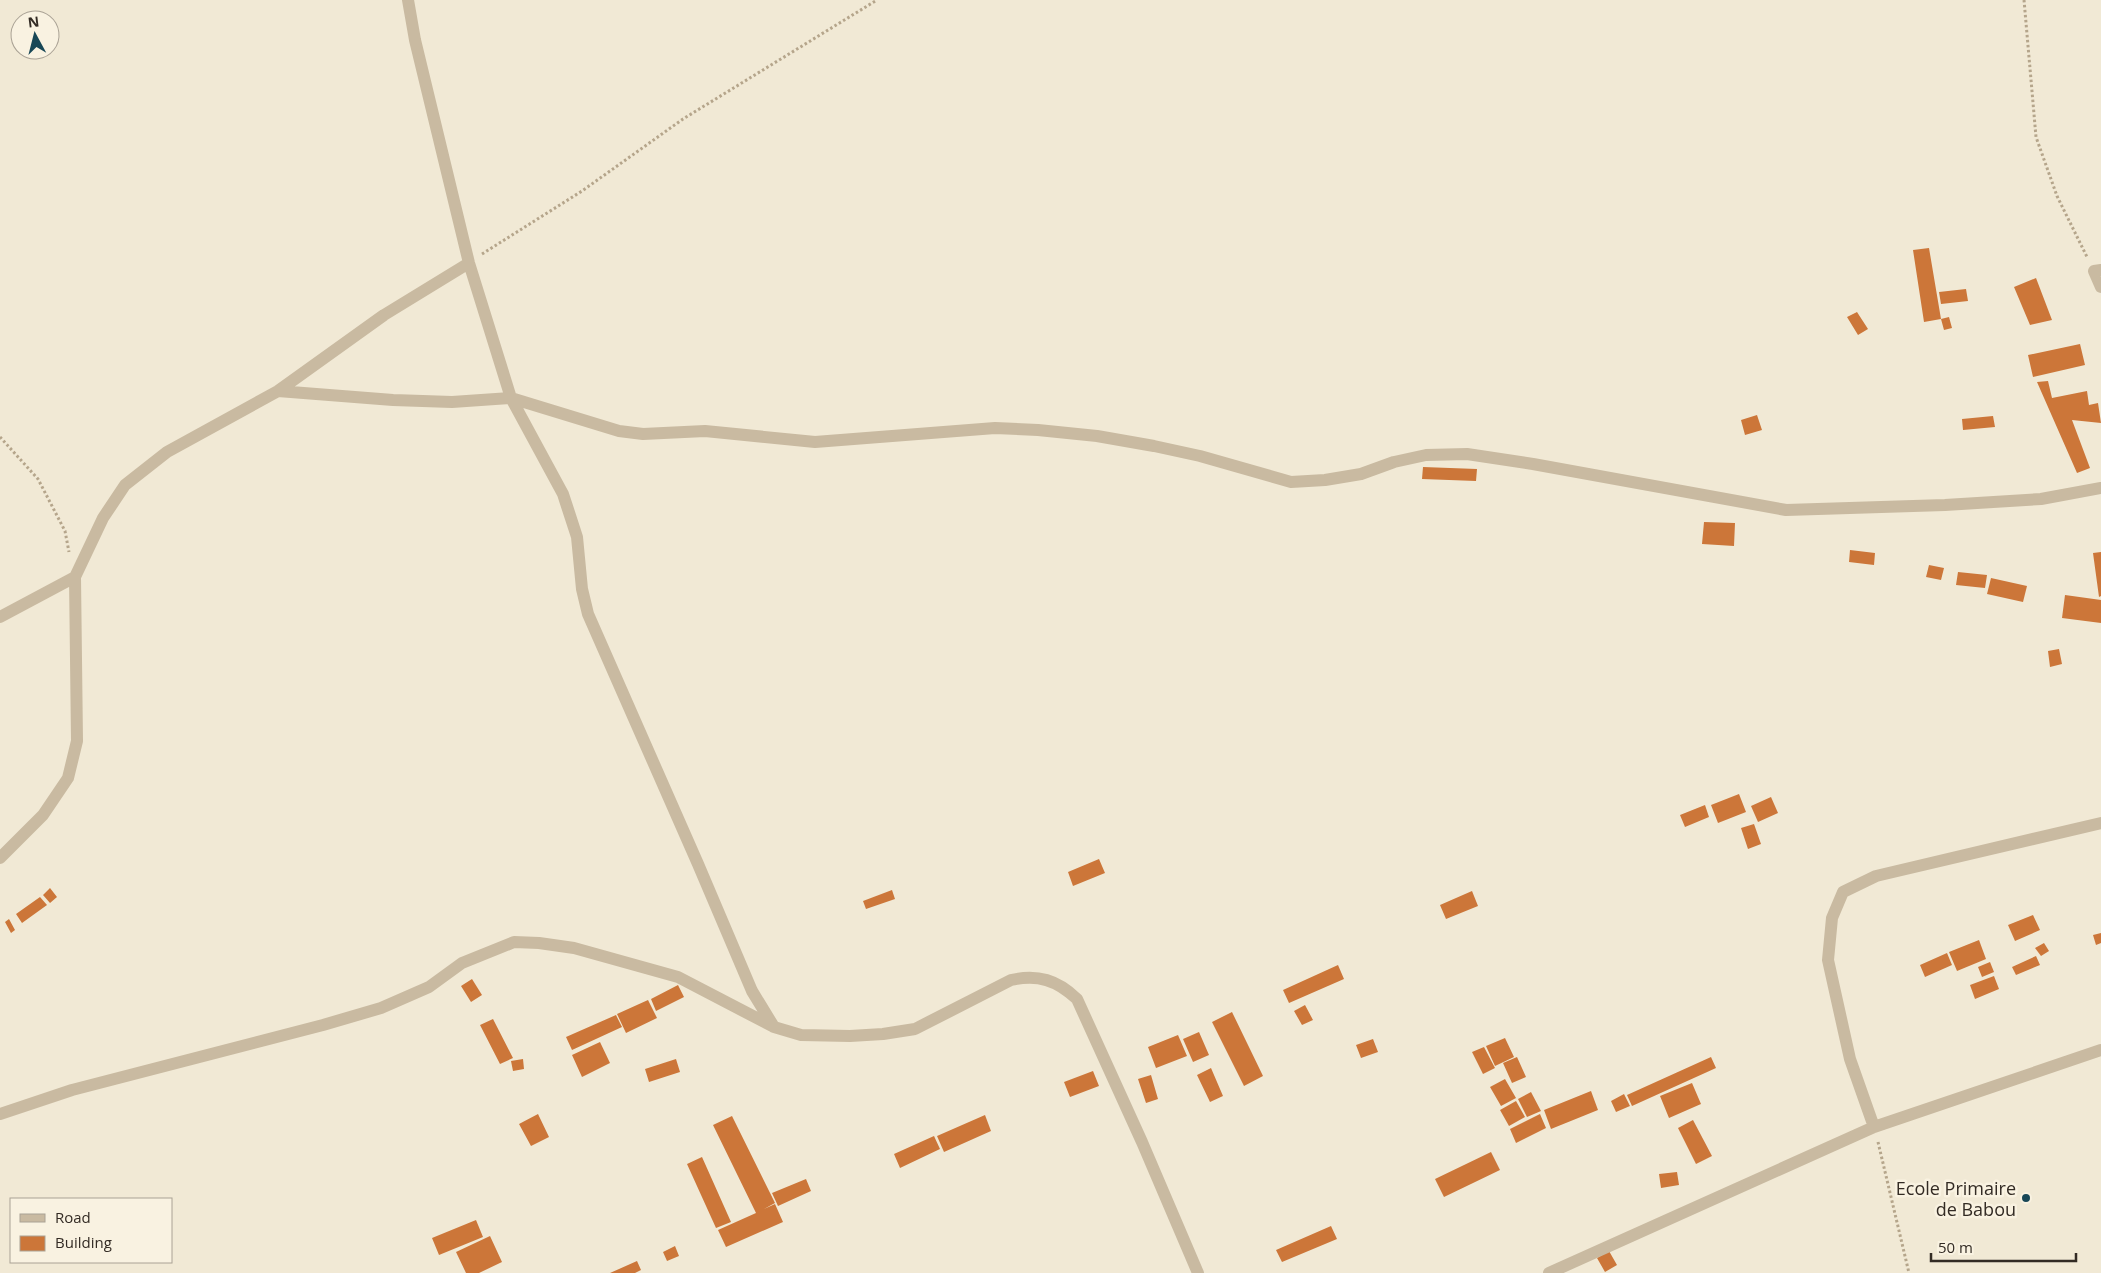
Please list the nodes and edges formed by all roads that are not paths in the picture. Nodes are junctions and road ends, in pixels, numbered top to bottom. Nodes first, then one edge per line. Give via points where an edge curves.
1 (408, 0) edge
2 (469, 262) junction
3 (2098, 271) edge
4 (2101, 287) edge
5 (278, 392) junction
6 (511, 398) junction
7 (2101, 488) edge
8 (75, 577) junction
9 (0, 617) edge
10 (2101, 823) edge
11 (0, 858) edge
12 (774, 1027) junction
13 (2101, 1050) edge
14 (0, 1114) edge
15 (1874, 1127) junction
16 (1198, 1273) edge
17 (1549, 1273) edge

1 - 2 street
2 - 5 street via 384,314
2 - 6 street
3 - 4 street
5 - 6 street via 442,402
5 - 8 street via 167,452 125,485 103,518
6 - 7 street via 620,431 644,434 705,431 815,442 996,428 1097,436 1200,456 1291,482 1361,474 1426,455 1467,454 1786,510 2041,499
6 - 12 street via 563,494 577,537 588,614 752,991
8 - 9 street
8 - 11 street via 77,741 68,778 42,815
10 - 15 street via 1876,876 1843,892 1832,918 1828,960 1850,1059
12 - 14 street via 678,977 574,948 514,942 470,960 429,987 381,1008 72,1090
12 - 16 street via 801,1035 883,1034 915,1029 1012,980 1028,976 1063,986 1077,999
13 - 15 street
15 - 17 street

